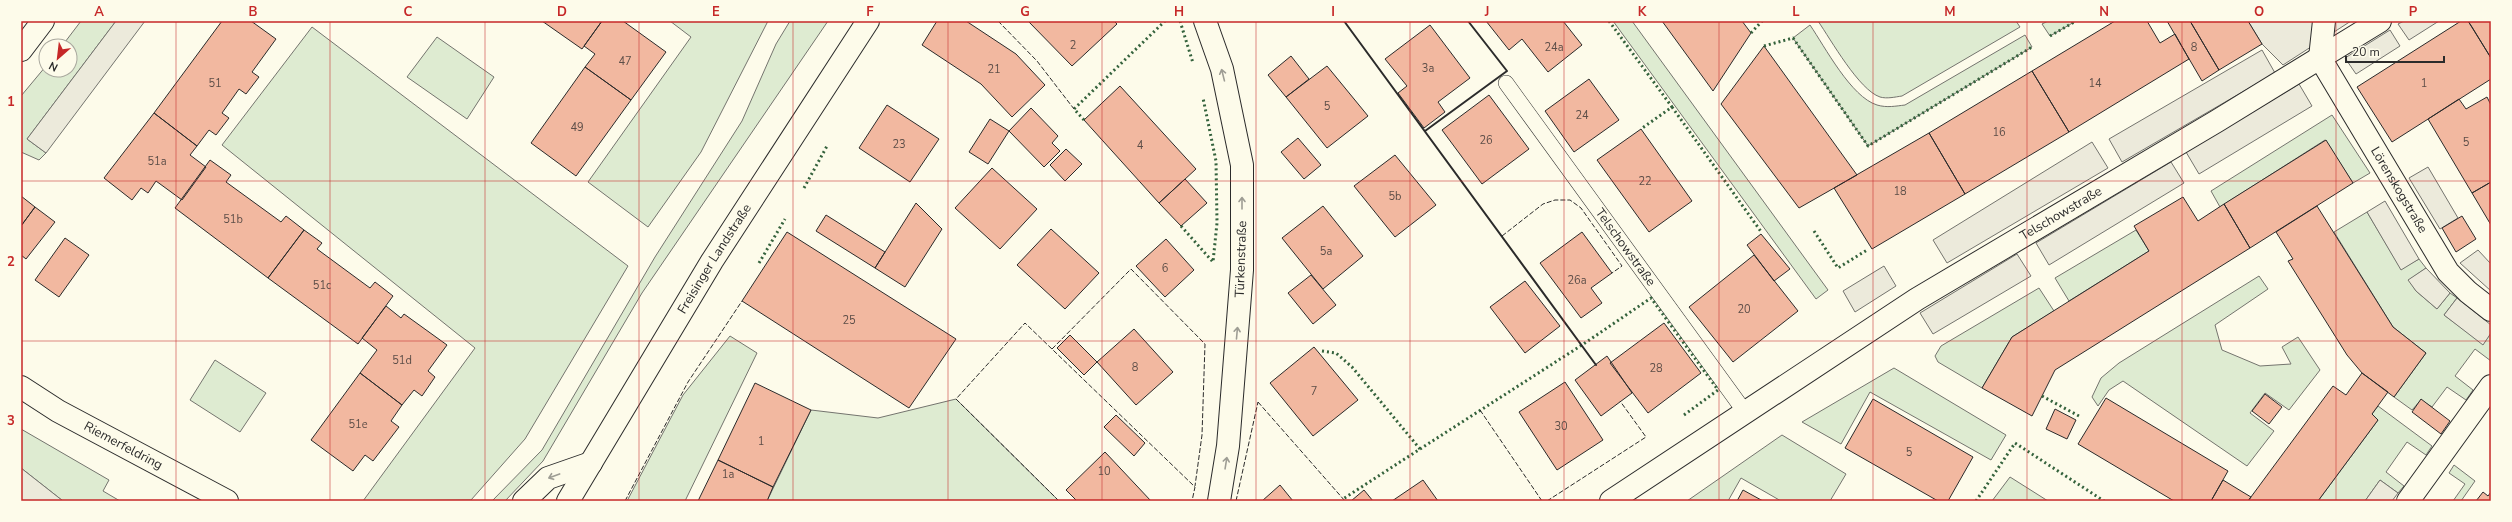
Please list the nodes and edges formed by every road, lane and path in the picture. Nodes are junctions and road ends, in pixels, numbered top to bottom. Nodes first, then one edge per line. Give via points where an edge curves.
1 (43, 21) edge
2 (868, 21) edge
3 (1205, 21) edge
4 (2324, 21) edge
5 (2380, 21) edge
6 (21, 50) edge
7 (2320, 58) junction
8 (1506, 83) dead end
9 (2491, 310) edge
10 (2491, 386) edge
11 (21, 387) edge
12 (1745, 412) junction
13 (591, 463) junction
14 (226, 501) edge
15 (524, 501) edge
16 (568, 501) edge
17 (1219, 501) edge
18 (1611, 501) edge
19 (2408, 501) edge

1 - 6 street
2 - 13 street, Freisinger Landstraße via 712,261
17 -> 3 street, Türkenstraße via 1228,446 1242,270 1242,165 1224,79
4 - 7 street
5 - 7 street, Telschowstraße
7 - 9 street, Lörenskogstraße via 2448,272
7 - 12 street, Telschowstraße via 1917,299
8 - 12 lane, Telschowstraße
10 - 19 street
11 - 14 street, Riemerfeldring via 64,415
12 - 18 street, Telschowstraße
13 -> 15 street via 548,478
13 - 16 street, Freisinger Landstraße

